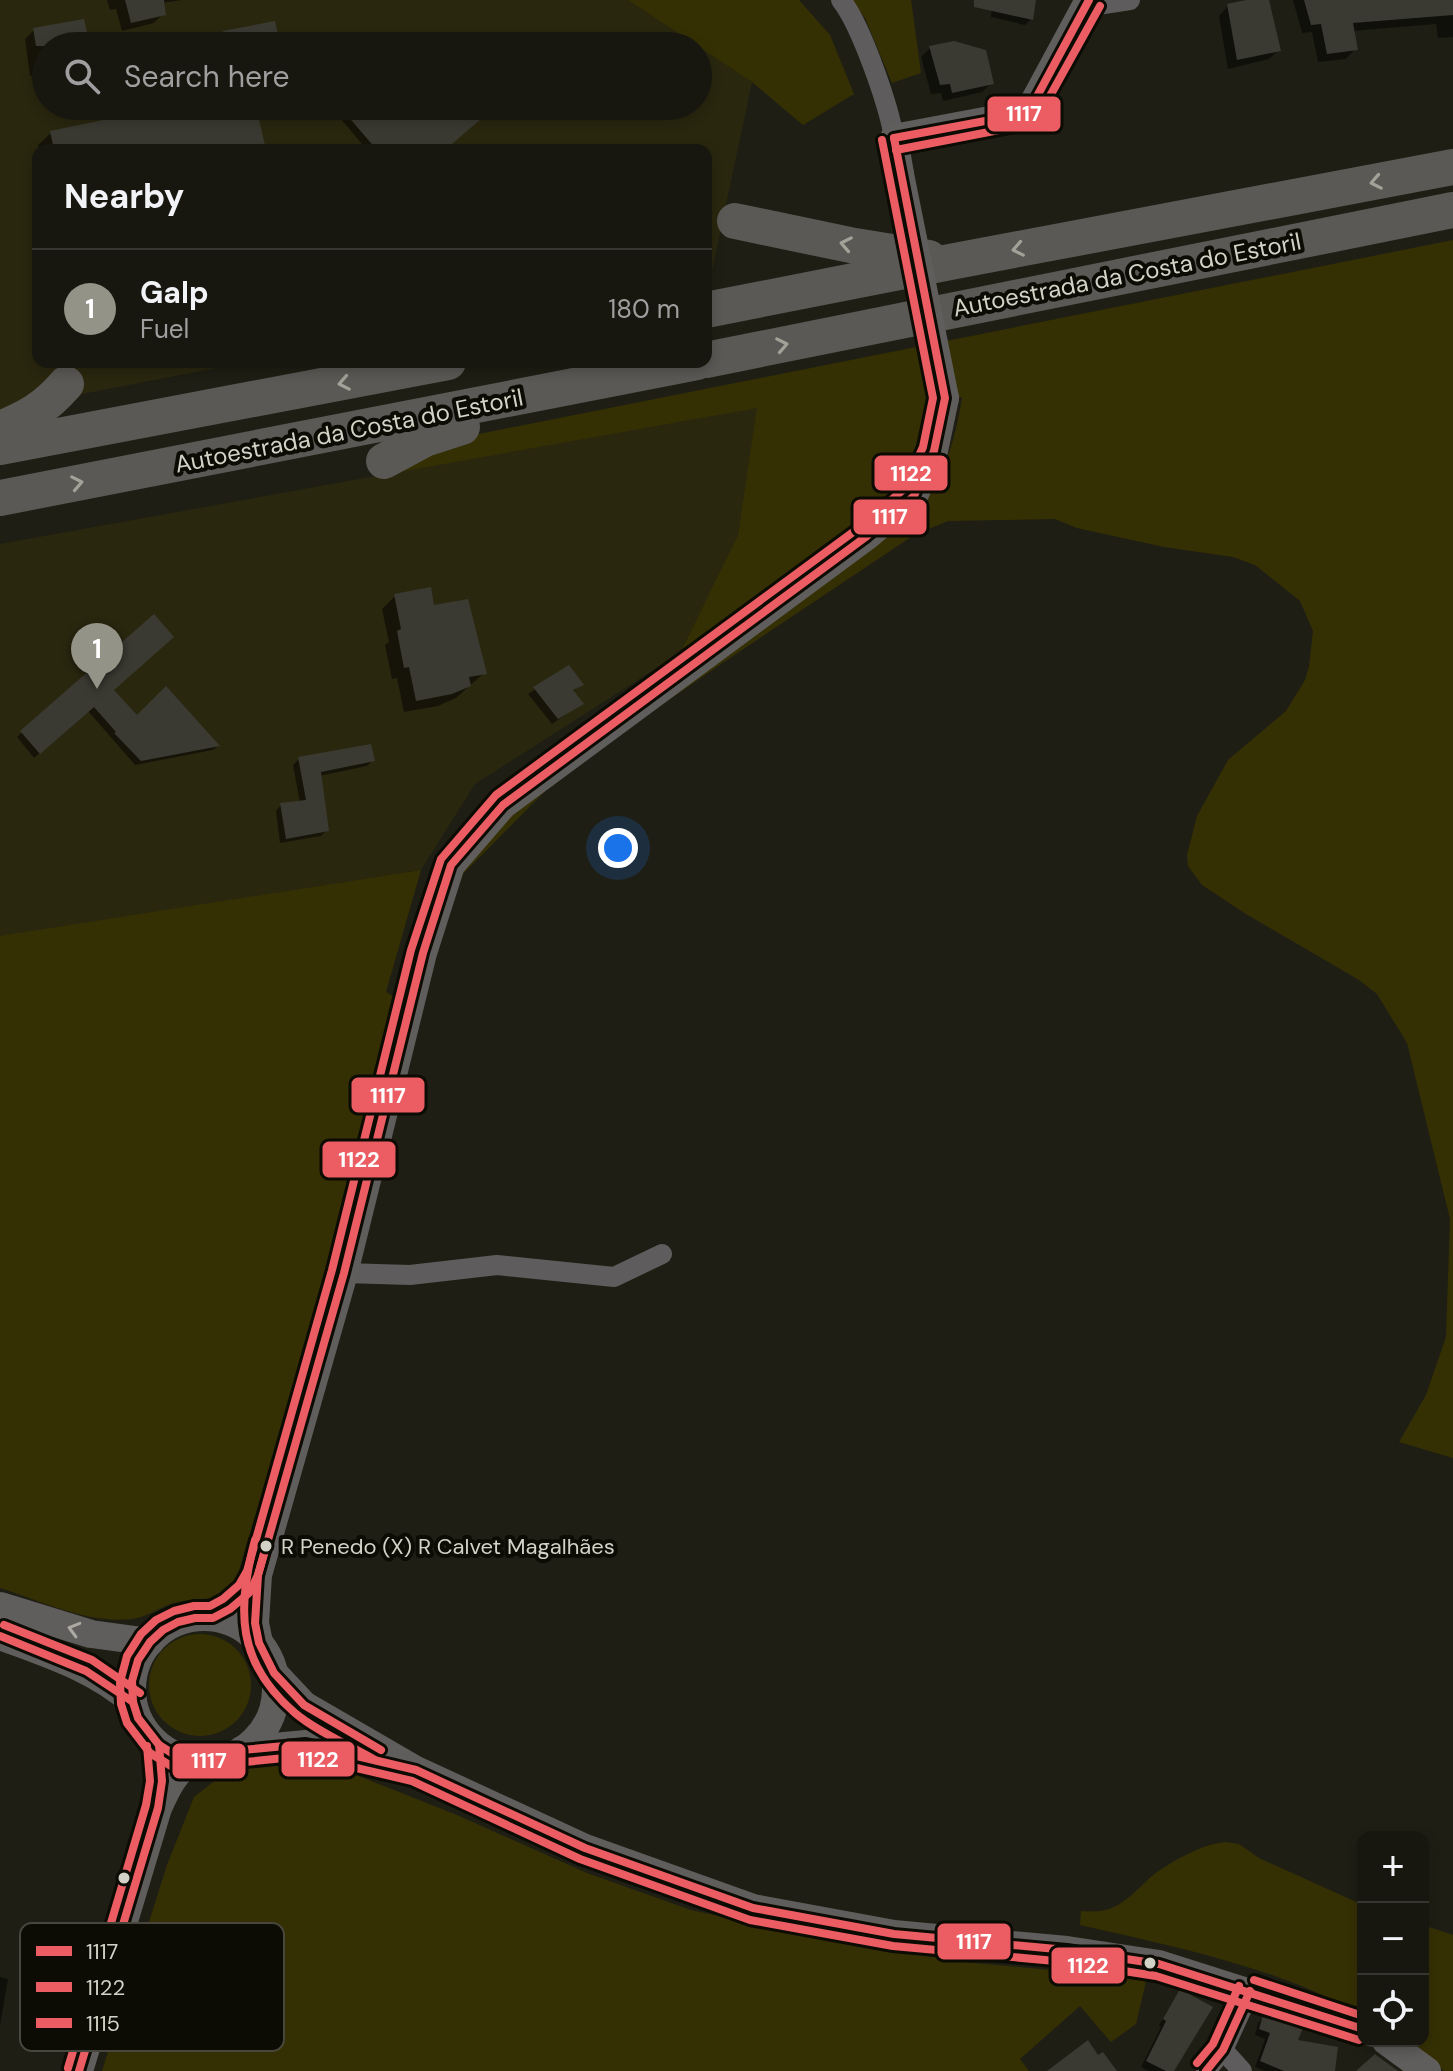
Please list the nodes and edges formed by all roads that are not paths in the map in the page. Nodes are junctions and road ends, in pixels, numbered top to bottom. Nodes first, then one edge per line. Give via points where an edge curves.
1 (841, 0) edge
2 (1130, 0) edge
3 (1086, 4) edge
4 (894, 138) junction
5 (1453, 167) edge
6 (1453, 210) edge
7 (735, 221) dead end
8 (950, 262) junction
9 (712, 309) edge
10 (712, 359) edge
11 (416, 368) edge
12 (667, 368) edge
13 (66, 384) dead end
14 (577, 386) junction
15 (0, 429) edge
16 (0, 447) edge
17 (384, 461) dead end
18 (0, 498) edge
19 (662, 1254) dead end
20 (344, 1273) junction
21 (258, 1575) junction
22 (0, 1606) edge
23 (213, 1618) junction
24 (0, 1636) edge
25 (150, 1642) junction
26 (259, 1643) junction
27 (274, 1673) junction
28 (133, 1702) junction
29 (159, 1745) junction
30 (242, 1750) junction
31 (193, 1760) junction
32 (416, 1770) junction
33 (158, 1808) junction
34 (123, 1923) edge
35 (1250, 1991) junction
36 (1357, 2027) edge
37 (1394, 2047) edge
38 (1223, 2050) junction
39 (85, 2051) edge
40 (79, 2071) edge
41 (1206, 2071) edge
42 (1242, 2071) edge
43 (1427, 2071) edge

1 - 4 street via 890,112
2 - 3 street
3 - 4 street via 1028,113
4 - 20 street, bridge via 945,398 934,451 914,496 503,805 451,865 423,953
5 -> 8 highway, Autoestrada da Costa do Estoril
10 -> 6 highway, Autoestrada da Costa do Estoril
8 -> 7 highway
8 - 9 highway, Autoestrada da Costa do Estoril
11 -> 16 highway, Autoestrada da Costa do Estoril
12 - 14 highway, Autoestrada da Costa do Estoril
13 - 15 highway via 49,404
14 - 17 highway via 436,435
18 -> 14 highway, Autoestrada da Costa do Estoril
19 - 20 street via 614,1277 497,1265 410,1275
20 - 21 street
21 - 23 street via 249,1593
21 - 26 street
25 -> 22 street via 91,1634
23 - 25 street via 178,1622
23 - 26 street
24 - 28 street via 90,1672
25 - 28 street via 132,1681
26 - 27 street
27 - 30 street via 270,1717
27 - 32 street via 304,1705
28 - 29 street via 138,1718
29 - 31 street
29 - 33 street
30 - 31 street via 222,1759
30 - 32 street via 306,1744
31 - 33 street via 180,1768
32 - 35 street via 585,1848 753,1908 894,1934 1159,1964
33 - 34 street
35 - 36 street
35 - 38 street
37 - 43 street
38 - 41 street
38 - 42 street
39 - 40 street

